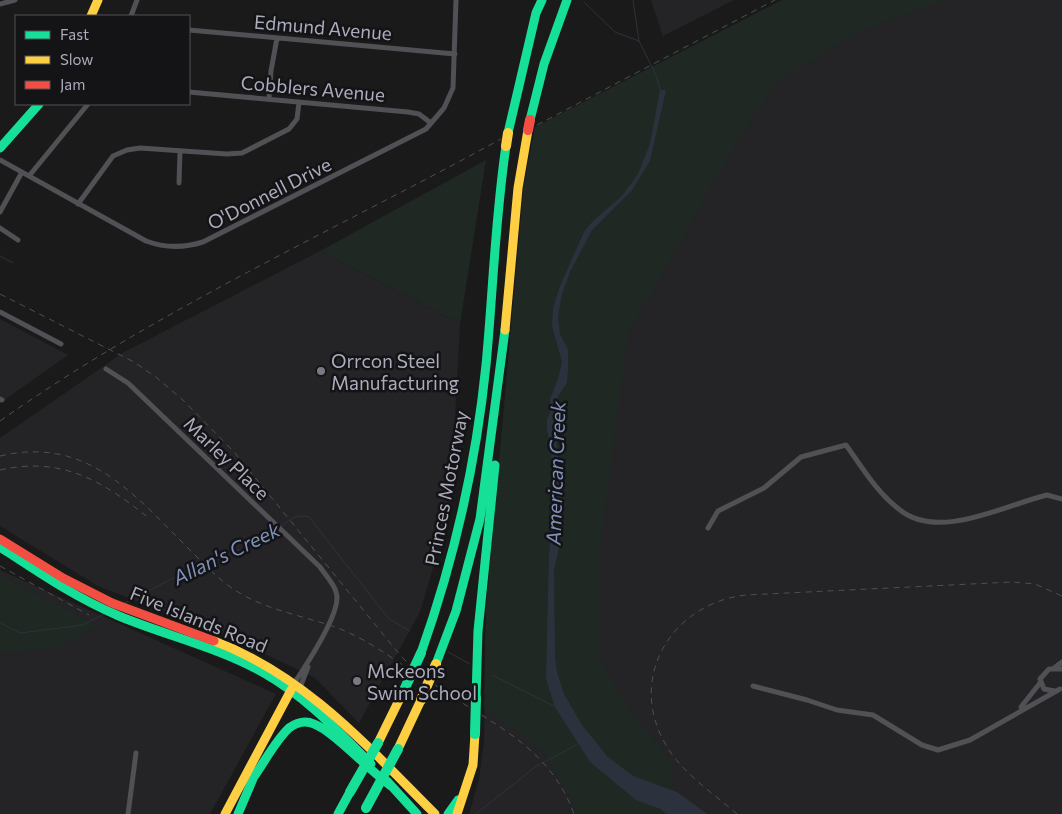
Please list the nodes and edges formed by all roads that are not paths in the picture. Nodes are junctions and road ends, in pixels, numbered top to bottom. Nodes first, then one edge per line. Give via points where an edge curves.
1 (14, 0) edge
2 (98, 0) edge
3 (138, 0) edge
4 (456, 0) edge
5 (542, 0) edge
6 (567, 0) edge
7 (0, 4) edge
8 (91, 15) edge
9 (131, 15) edge
10 (190, 30) edge
11 (277, 38) junction
12 (455, 54) junction
13 (190, 92) edge
14 (269, 99) junction
15 (299, 102) junction
16 (38, 105) edge
17 (87, 105) edge
18 (431, 123) junction
19 (0, 148) edge
20 (180, 151) junction
21 (0, 160) edge
22 (22, 172) junction
23 (29, 176) junction
24 (179, 183) dead end
25 (78, 204) junction
26 (0, 212) edge
27 (0, 228) edge
28 (18, 240) dead end
29 (0, 312) edge
30 (61, 344) dead end
31 (106, 369) dead end
32 (500, 380) junction
33 (1062, 499) edge
34 (708, 528) dead end
35 (0, 539) edge
36 (0, 548) edge
37 (1062, 662) edge
38 (1054, 668) junction
39 (1062, 669) edge
40 (1040, 683) junction
41 (753, 686) dead end
42 (296, 688) junction
43 (1061, 688) edge
44 (1013, 714) junction
45 (136, 753) dead end
46 (253, 778) junction
47 (468, 782) junction
48 (391, 786) junction
49 (416, 795) junction
50 (401, 797) junction
51 (364, 811) edge
52 (128, 814) edge
53 (225, 814) edge
54 (238, 814) edge
55 (336, 814) edge
56 (418, 814) edge
57 (423, 814) edge
58 (431, 814) edge
59 (435, 814) edge
60 (448, 814) edge
61 (457, 814) edge

1 - 7 street
2 - 8 main road
3 - 9 street
4 - 12 street, O'Donnell Drive
5 - 55 main road, Princes Motorway, bridge via 536,12 508,133 500,186 486,365 475,449 454,555 421,653 378,743
6 - 32 main road, Princes Motorway via 544,64 529,125 518,188
10 - 11 street, Edmund Avenue
11 - 12 street, Edmund Avenue
11 - 14 street
12 - 18 street, O'Donnell Drive via 453,88 444,108
13 - 14 street, Cobblers Avenue
14 - 15 street, Cobblers Avenue
15 - 18 street, Cobblers Avenue via 414,113
15 - 20 street via 297,119 289,129 242,153
16 - 19 main road
17 - 23 street
18 - 25 street, O'Donnell Drive via 409,138 214,238 194,245 155,245
20 - 24 street
20 - 25 street via 140,148 113,156
21 - 22 street, O'Donnell Drive
22 - 23 street, O'Donnell Drive
22 - 26 street
23 - 25 street, O'Donnell Drive
27 - 28 street
29 - 30 street
31 - 42 street, Marley Place via 128,383 320,567 334,588 337,597 328,625
32 - 47 main road, bridge via 499,426 478,631 475,734
32 - 51 main road, Princes Motorway, bridge via 483,500 456,611 421,700
33 - 34 street via 1047,495 955,521 922,520 899,510 876,486 846,445 801,458 768,485 718,511
35 - 42 main road, Five Islands Road via 49,570 129,610 248,654
36 - 42 main road, Five Islands Road via 104,609 242,662
37 - 38 street
38 - 39 street
38 - 40 street via 1044,673
40 - 43 street via 1048,691
40 - 44 street
41 - 44 street via 837,710 873,714 933,749 952,747 970,740
42 - 46 main road
42 - 48 main road, Five Islands Road
42 - 49 main road, Five Islands Road via 344,722
42 - 53 main road
43 - 44 street
45 - 52 street
46 - 48 main road via 287,730 293,724 305,722 324,729
46 - 54 main road
47 - 60 main road
47 - 61 main road
48 - 50 main road, Five Islands Road
49 - 58 main road
49 - 59 main road, Five Islands Road
50 - 56 main road, Five Islands Road
50 - 57 main road

